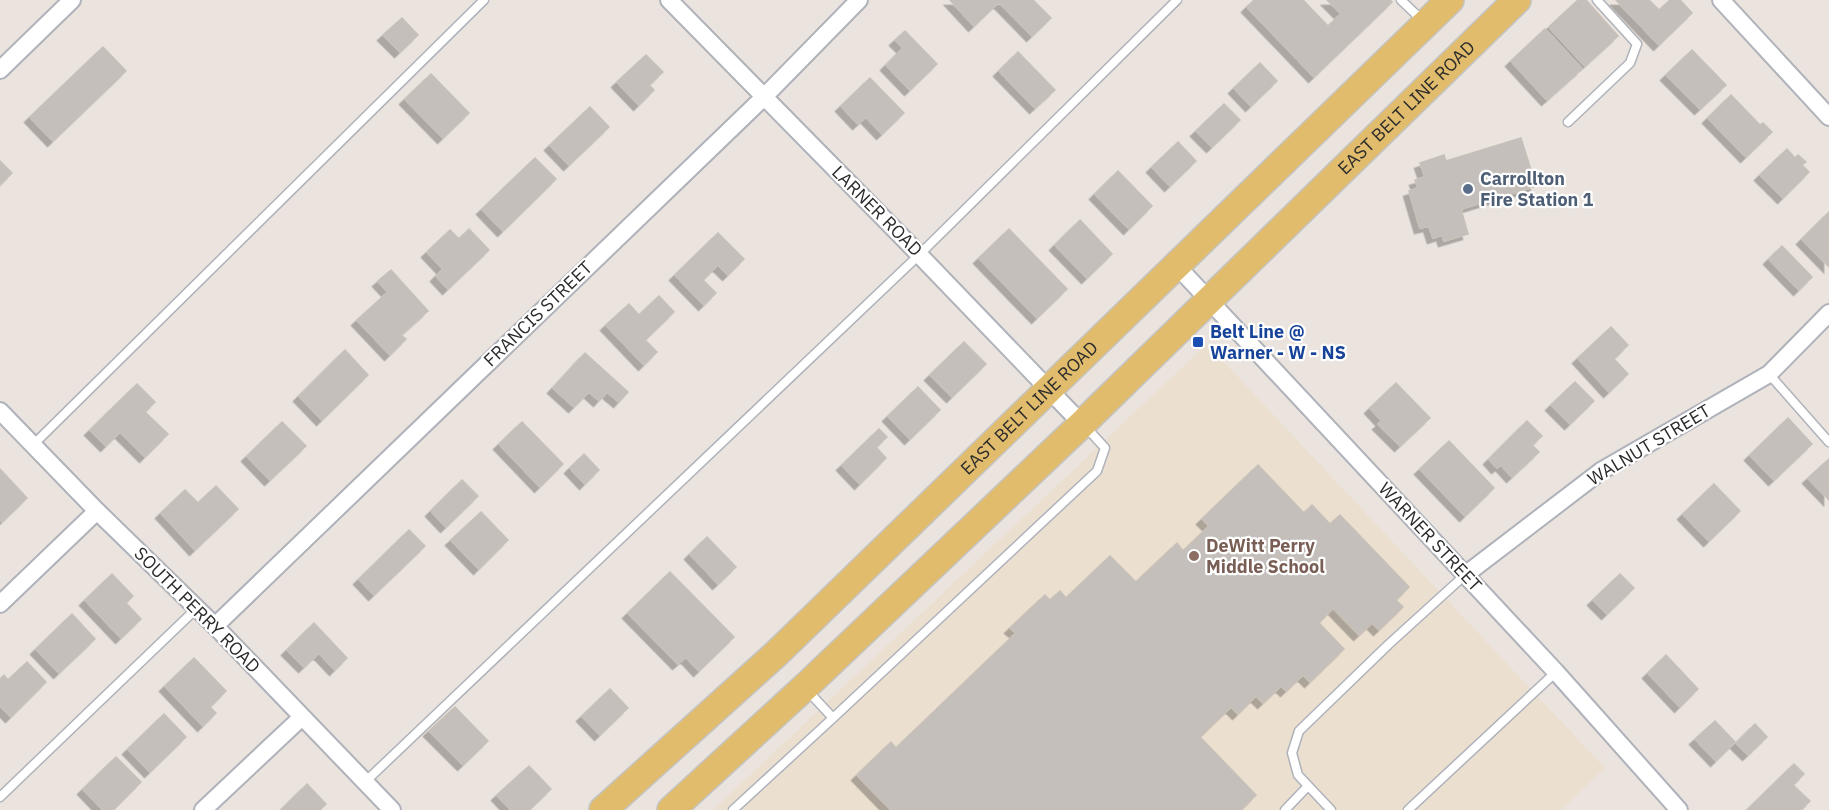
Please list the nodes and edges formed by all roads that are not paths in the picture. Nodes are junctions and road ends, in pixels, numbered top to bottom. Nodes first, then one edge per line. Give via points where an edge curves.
1 (72, 0) edge
2 (484, 0) edge
3 (669, 0) edge
4 (859, 0) edge
5 (1177, 0) edge
6 (1401, 0) edge
7 (1450, 0) edge
8 (1517, 0) edge
9 (1597, 0) edge
10 (1720, 0) edge
11 (1426, 24) junction
12 (0, 70) edge
13 (764, 97) junction
14 (1829, 117) edge
15 (1568, 122) dead end
16 (920, 254) junction
17 (1177, 266) junction
18 (1209, 298) junction
19 (1829, 313) edge
20 (1769, 374) junction
21 (1049, 389) junction
22 (0, 411) edge
23 (1082, 424) junction
24 (1829, 442) edge
25 (33, 445) junction
26 (97, 511) junction
27 (1465, 575) junction
28 (0, 604) edge
29 (197, 608) junction
30 (215, 626) junction
31 (1556, 672) junction
32 (805, 687) junction
33 (302, 717) junction
34 (833, 718) junction
35 (365, 782) junction
36 (1308, 786) junction
37 (0, 796) edge
38 (203, 810) edge
39 (392, 810) edge
40 (603, 810) edge
41 (671, 810) edge
42 (733, 810) edge
43 (1285, 810) edge
44 (1331, 810) edge
45 (1408, 810) edge
46 (1679, 810) edge

1 - 12 street
2 - 25 lane
3 - 13 street, LARNER ROAD
4 - 13 street, FRANCIS STREET
5 - 16 lane
6 - 11 lane
7 - 11 main road, EAST BELT LINE ROAD
8 - 18 main road, EAST BELT LINE ROAD
9 - 15 lane via 1638,44 1630,63
10 - 14 street
11 - 17 main road, EAST BELT LINE ROAD
13 - 16 street, LARNER ROAD
13 - 30 street, FRANCIS STREET
16 - 21 street, LARNER ROAD
16 - 35 lane
17 - 18 street, WARNER STREET
17 - 21 main road, EAST BELT LINE ROAD
18 - 23 main road, EAST BELT LINE ROAD
18 - 27 street, WARNER STREET
19 - 20 street, WALNUT STREET
20 - 24 lane
20 - 27 street, WALNUT STREET via 1601,471
21 - 23 street, LARNER ROAD
21 - 40 main road, EAST BELT LINE ROAD via 776,654
22 - 25 street, SOUTH PERRY ROAD
23 - 32 main road, EAST BELT LINE ROAD
23 - 34 lane via 1105,448 1098,471
25 - 26 street, SOUTH PERRY ROAD
26 - 28 street
26 - 29 street, SOUTH PERRY ROAD
27 - 31 street, WARNER STREET
27 - 36 lane via 1299,731 1292,753 1298,775
29 - 30 street, SOUTH PERRY ROAD
29 - 37 lane
30 - 33 street, SOUTH PERRY ROAD
31 - 45 lane
31 - 46 street, WARNER STREET
32 - 34 lane
32 - 41 main road, EAST BELT LINE ROAD
33 - 35 street, SOUTH PERRY ROAD
33 - 38 street
34 - 42 lane
35 - 39 street, SOUTH PERRY ROAD
36 - 43 lane
36 - 44 lane

